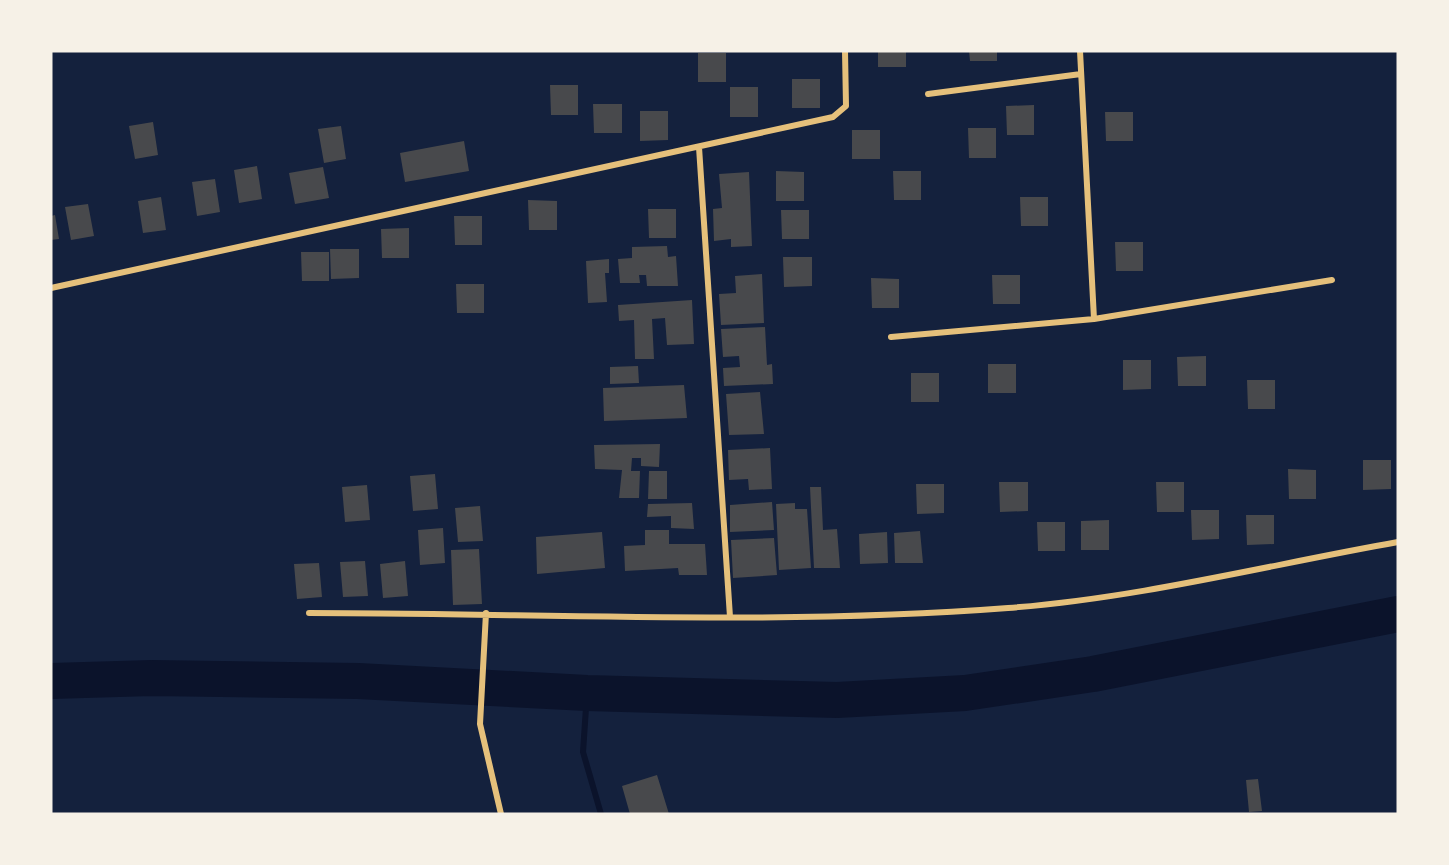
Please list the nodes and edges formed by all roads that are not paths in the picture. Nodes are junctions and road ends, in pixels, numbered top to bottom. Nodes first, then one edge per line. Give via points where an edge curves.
1 (845, 51) edge
2 (1080, 51) edge
3 (1081, 74) junction
4 (928, 94) dead end
5 (699, 147) junction
6 (1332, 280) dead end
7 (51, 288) edge
8 (1094, 319) junction
9 (891, 337) dead end
10 (1398, 542) edge
11 (309, 613) dead end
12 (486, 613) junction
13 (730, 617) junction
14 (501, 814) edge

1 - 5 street via 846,106 833,117
2 - 3 street
3 - 4 street
3 - 8 street
5 - 7 street
5 - 13 street
6 - 8 street
8 - 9 street
10 - 13 street via 1095,599 885,615
11 - 12 street
12 - 13 street
12 - 14 street via 480,724

